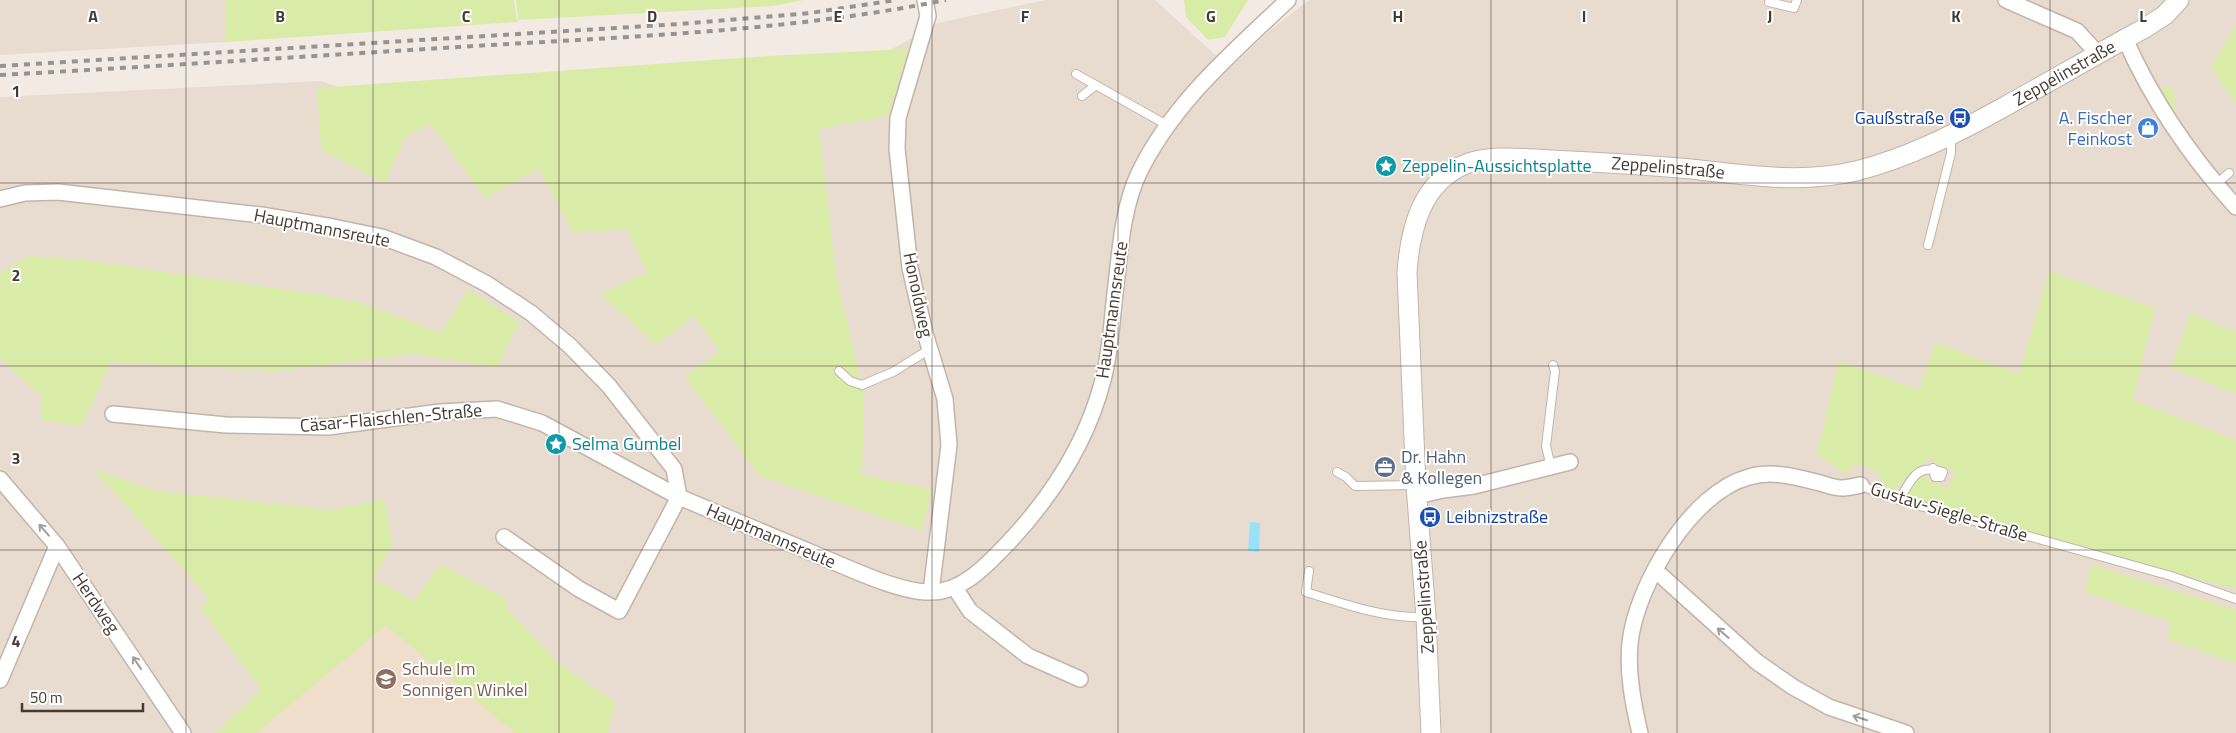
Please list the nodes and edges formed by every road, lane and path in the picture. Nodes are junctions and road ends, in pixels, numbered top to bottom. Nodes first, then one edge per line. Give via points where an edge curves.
1 (925, 0) edge
2 (1288, 0) edge
3 (1797, 0) edge
4 (2006, 0) edge
5 (2179, 0) edge
6 (1770, 2) dead end
7 (2125, 39) junction
8 (2098, 54) junction
9 (1076, 74) dead end
10 (1096, 85) junction
11 (1082, 96) dead end
12 (1167, 125) junction
13 (1951, 135) junction
14 (2229, 173) dead end
15 (2216, 184) junction
16 (0, 199) edge
17 (2236, 207) edge
18 (1928, 245) dead end
19 (930, 349) junction
20 (1553, 365) dead end
21 (839, 370) dead end
22 (113, 414) dead end
23 (1570, 462) dead end
24 (1551, 467) junction
25 (1933, 468) dead end
26 (1337, 472) dead end
27 (0, 479) edge
28 (1861, 485) joint
29 (1416, 490) junction
30 (679, 497) junction
31 (1900, 500) junction
32 (504, 537) dead end
33 (57, 546) junction
34 (1655, 570) junction
35 (1309, 571) dead end
36 (955, 588) junction
37 (931, 592) junction
38 (2236, 599) edge
39 (1426, 616) junction
40 (1080, 679) dead end
41 (0, 680) edge
42 (183, 733) edge
43 (1431, 733) edge
44 (1640, 733) edge
45 (1906, 733) edge

1 - 19 street, Honoldweg via 928,16 898,118 897,149 910,268
2 - 12 street, Hauptmannsreute via 1208,77
3 - 6 lane via 1794,8
4 - 8 street via 2077,31
5 - 7 street, Zeppelinstraße via 2165,15
7 - 8 street, Zeppelinstraße
7 - 15 street via 2163,110
8 - 13 street, Zeppelinstraße
9 - 10 lane
10 - 11 lane
10 - 12 lane
12 - 36 street, Hauptmannsreute via 1138,176 1123,227 1104,378 1088,429 1068,467 1030,517 987,565
13 - 18 lane via 1951,153
13 - 29 street, Zeppelinstraße via 1883,163 1855,172 1824,176 1782,178 1620,162 1493,158 1466,164 1448,174 1420,206 1410,243 1407,273
14 - 15 lane
15 - 17 street
16 - 30 street, Hauptmannsreute via 25,193 58,192 261,215 382,236 436,257 487,284 531,313 590,366 634,415 674,469
19 - 21 lane via 893,372 862,385 850,381
19 - 37 street, Honoldweg via 945,399 949,445
20 - 24 lane via 1546,446
22 - 30 street, Cäsar-Flaischlen-Straße via 226,424 328,427 440,412 497,409 542,423
23 - 24 street
24 - 29 street via 1474,486
25 - 31 lane via 1924,468 1916,473
26 - 29 lane via 1354,486
33 -> 27 street, Herdweg
28 - 31 lane, Gustav-Siegle-Straße
28 - 34 street, Gustav-Siegle-Straße via 1841,488 1770,474 1750,476 1735,482 1716,493 1688,520
29 - 39 street, Zeppelinstraße
30 - 32 street via 619,611 579,589
30 - 37 street, Hauptmannsreute via 860,573 897,586
31 - 38 lane, Gustav-Siegle-Straße via 2171,576
33 - 41 street
42 -> 33 street, Herdweg
34 - 44 street, Gustav-Siegle-Straße via 1630,642 1634,708
45 -> 34 street via 1828,707 1793,687 1757,662
35 - 39 lane via 1306,592 1361,609 1410,618
36 - 37 street, Hauptmannsreute
36 - 40 street via 970,611 1028,656
39 - 43 street, Zeppelinstraße

